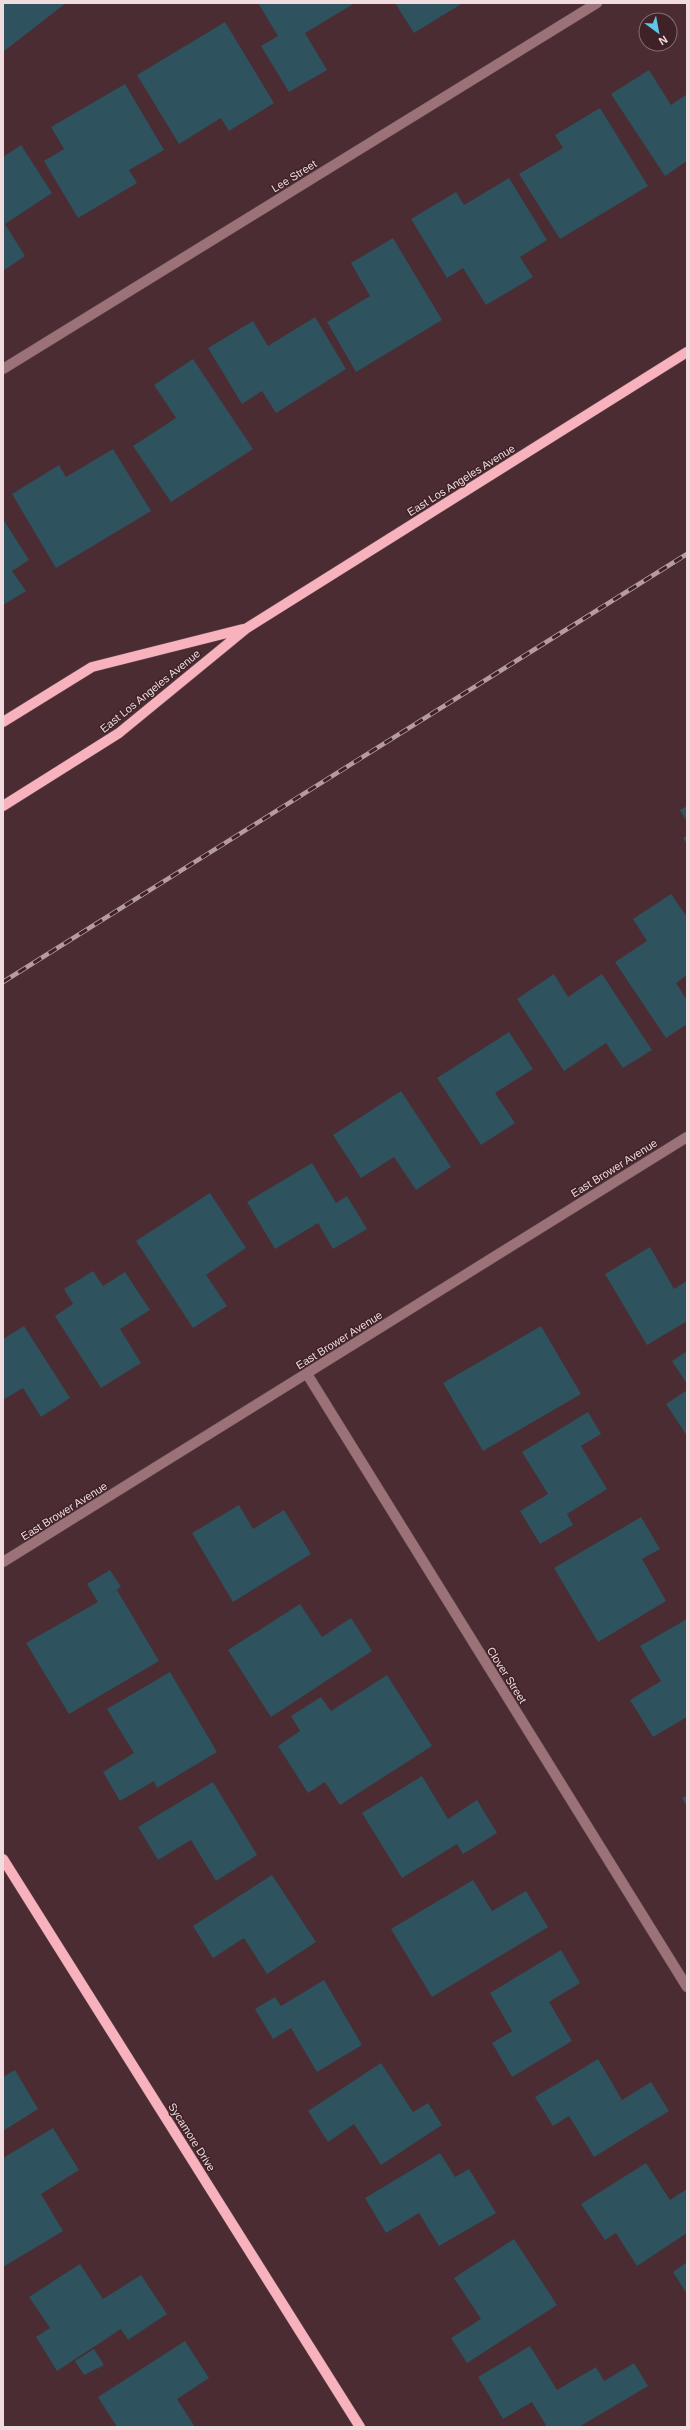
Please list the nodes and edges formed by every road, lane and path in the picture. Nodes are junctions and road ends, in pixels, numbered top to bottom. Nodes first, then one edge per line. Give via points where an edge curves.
1 (597, 3) edge
2 (687, 352) edge
3 (3, 369) edge
4 (247, 628) junction
5 (3, 722) edge
6 (3, 806) edge
7 (687, 1137) edge
8 (307, 1374) junction
9 (3, 1562) edge
10 (3, 1859) edge
11 (687, 1987) edge
12 (360, 2427) edge

1 - 3 street, Lee Street
2 - 4 main road, East Los Angeles Avenue
4 - 5 main road, East Los Angeles Avenue via 92,667
4 - 6 main road, East Los Angeles Avenue via 119,733
7 - 8 street, East Brower Avenue
8 - 9 street, East Brower Avenue
8 - 11 street, Clover Street
10 - 12 main road, Sycamore Drive

